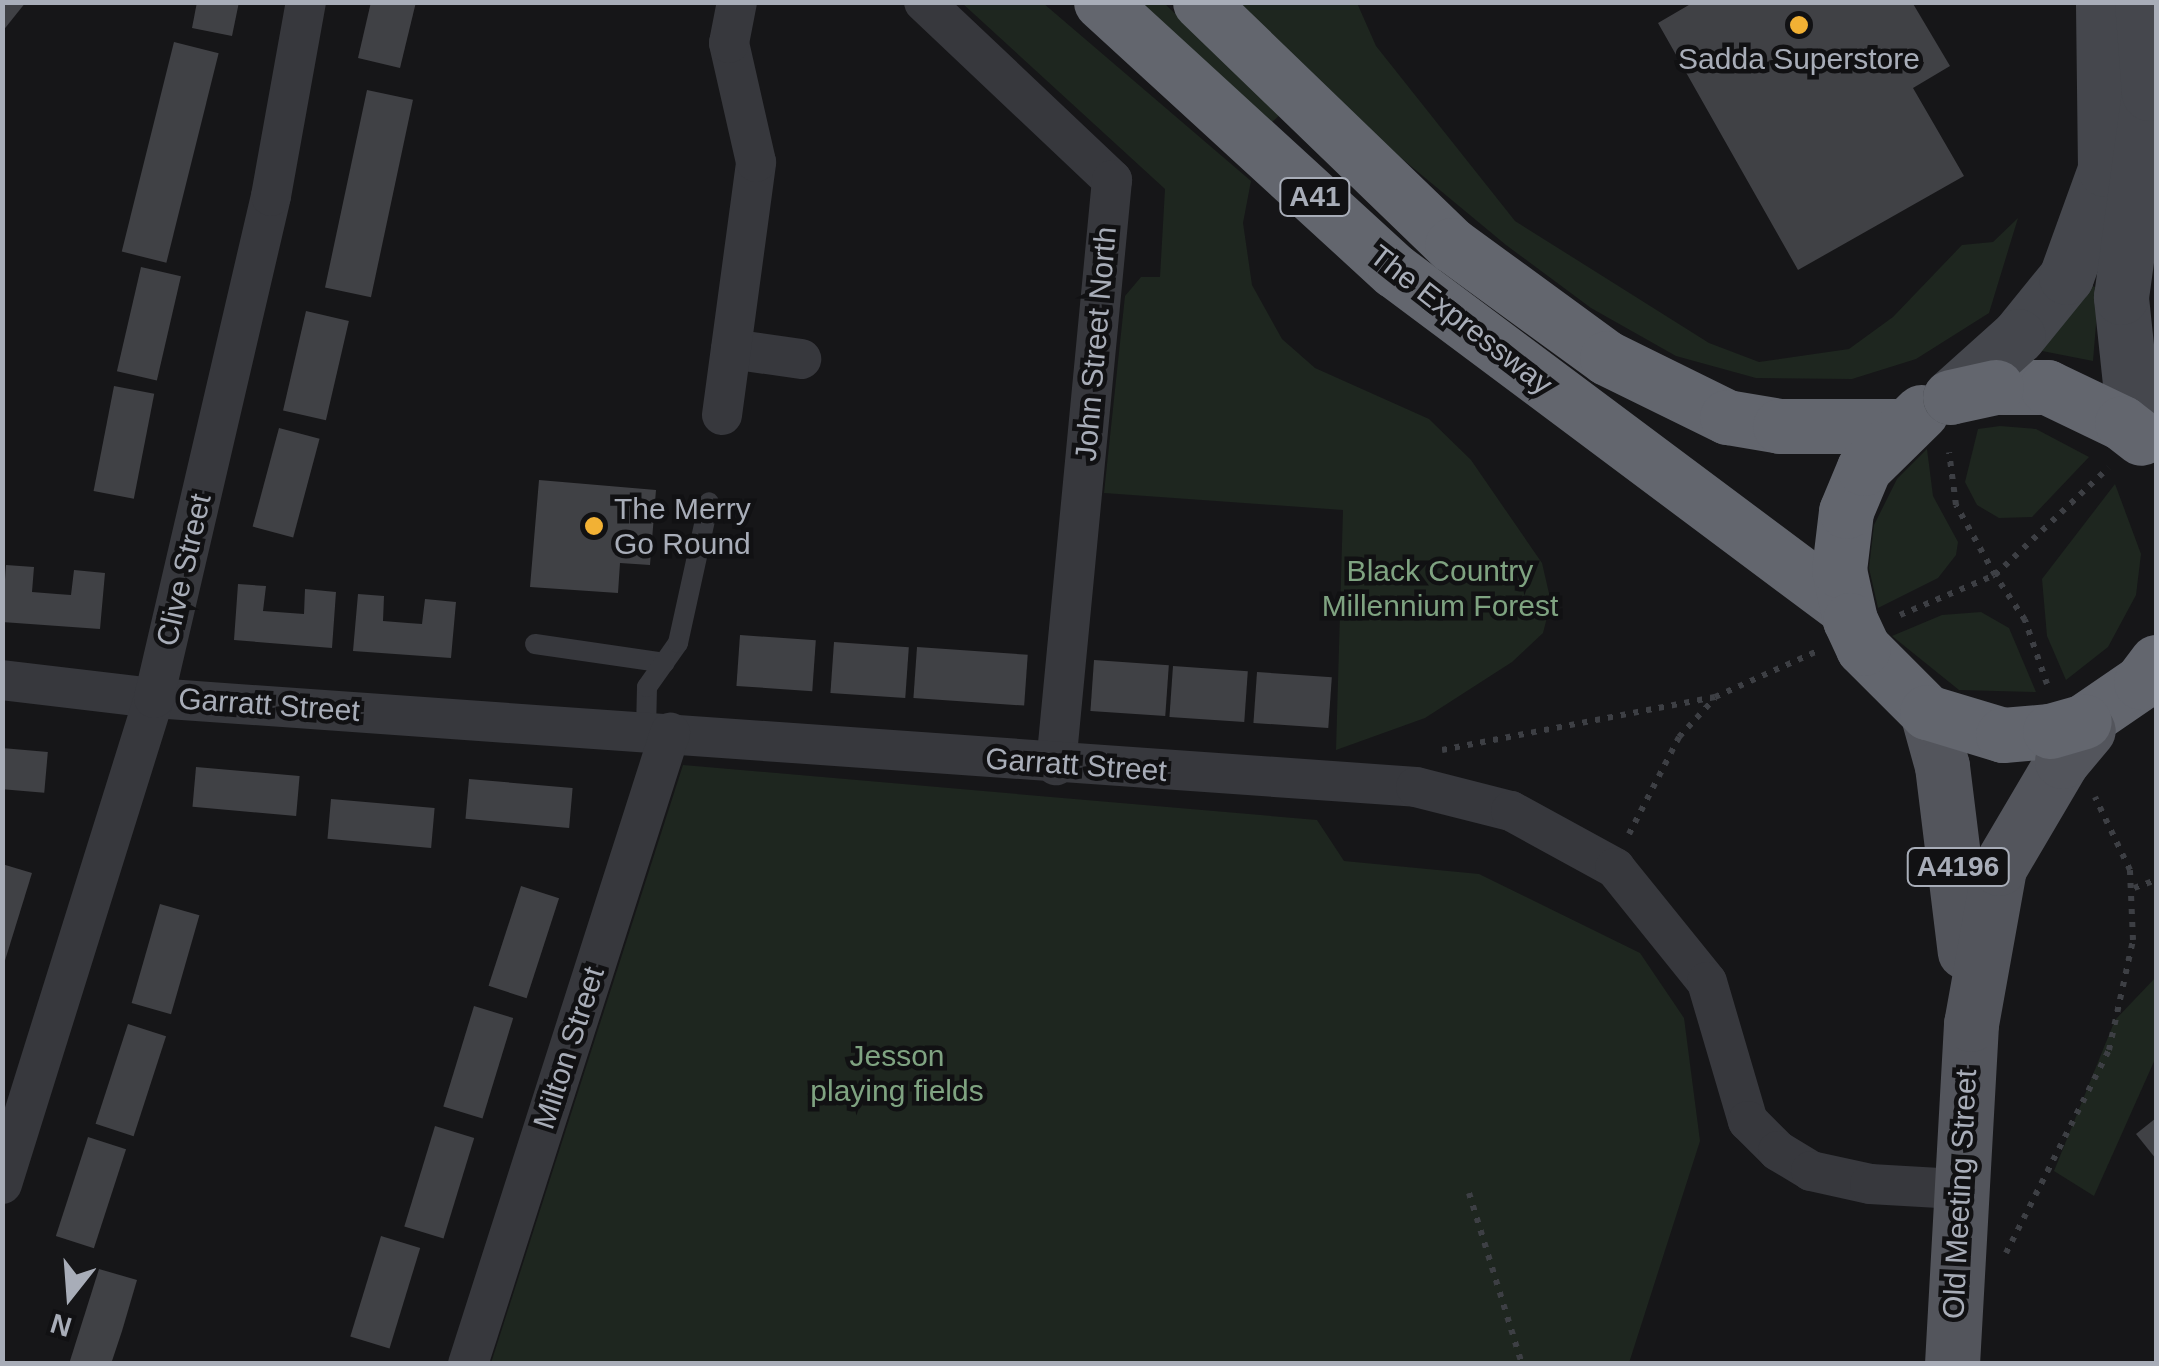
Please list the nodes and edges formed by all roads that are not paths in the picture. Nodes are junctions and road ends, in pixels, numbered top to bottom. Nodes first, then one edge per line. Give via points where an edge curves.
1 (306, 2) edge
2 (737, 2) edge
3 (924, 2) edge
4 (1100, 2) edge
5 (1200, 2) edge
6 (2128, 12) edge
7 (2153, 83) edge
8 (2156, 289) edge
9 (731, 350) junction
10 (801, 359) dead end
11 (1949, 412) junction
12 (722, 415) dead end
13 (2134, 441) edge
14 (709, 502) dead end
15 (1861, 624) junction
16 (536, 644) dead end
17 (664, 663) junction
18 (2, 680) edge
19 (154, 698) junction
20 (1927, 712) junction
21 (2098, 715) edge
22 (658, 732) junction
23 (1056, 765) junction
24 (1971, 1024) junction
25 (2, 1184) edge
26 (1957, 1188) junction
27 (468, 1364) edge
28 (1952, 1364) edge

1 - 19 street, Clive Street via 270,196
2 - 9 street via 728,42 756,162
3 - 23 street, John Street North via 1112,180
4 - 15 highway, The Expressway / A41 via 1395,271
5 - 11 highway, The Expressway / A41 via 1452,245 1607,358 1728,417 1780,426
6 - 7 street
6 - 11 street, bridge via 2105,169 2066,277
7 - 8 street
7 - 13 street via 2121,297
9 - 10 street
9 - 12 street
11 - 13 highway, A41 via 2047,388 2096,404
11 - 15 highway via 1864,468 1846,510 1839,570
14 - 17 lane via 678,643
15 - 20 highway, A41
16 - 17 lane
17 - 22 lane via 647,687
18 - 19 street, Garratt Street
19 - 22 street, Garratt Street
19 - 25 street, Clive Street
20 - 21 highway, A41 via 2003,735
20 - 24 main road, Old Meeting Street / A4196 via 1960,879
21 - 24 main road, Old Meeting Street / A4196 via 1999,868
22 - 23 street, Garratt Street
22 - 27 street, Milton Street
23 - 26 street, Garratt Street via 1416,786 1511,811 1616,868 1707,982 1748,1121 1778,1151 1811,1171 1870,1184
24 - 26 main road, Old Meeting Street / A4196
26 - 28 main road, Old Meeting Street / A4196

